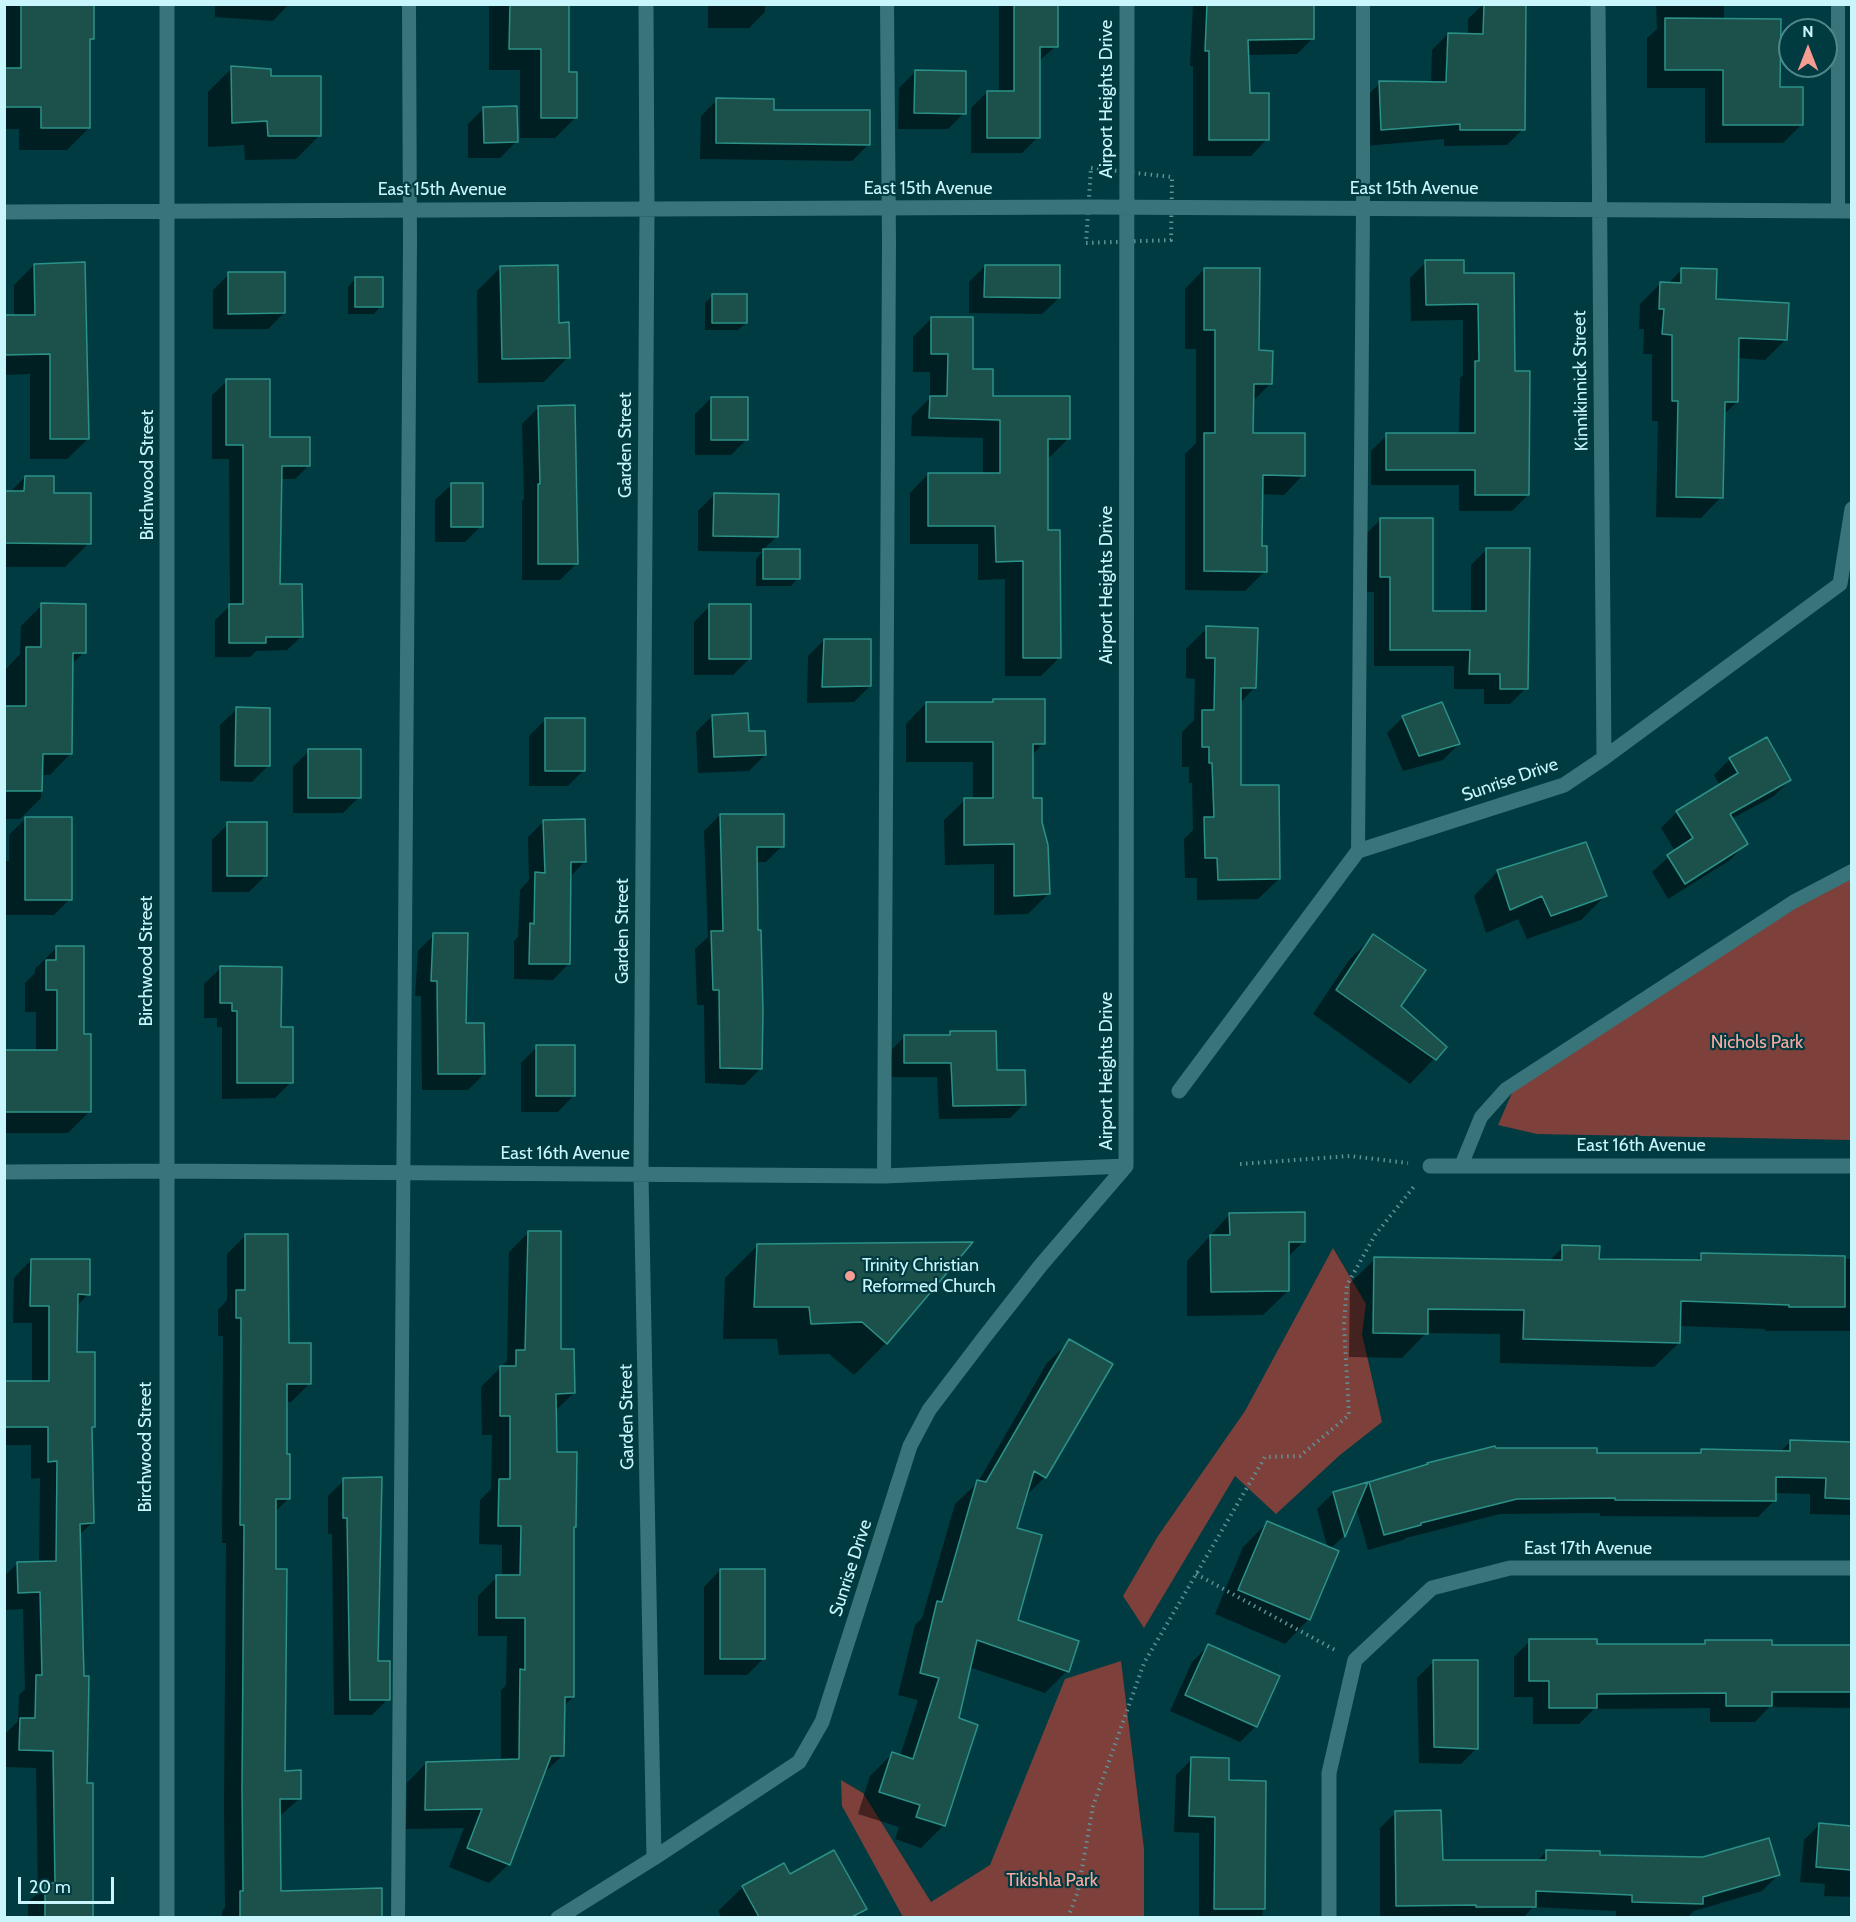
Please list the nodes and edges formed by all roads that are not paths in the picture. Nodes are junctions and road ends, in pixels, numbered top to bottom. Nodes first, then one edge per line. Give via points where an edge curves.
1 (167, 4) edge
2 (409, 4) edge
3 (646, 4) edge
4 (887, 4) edge
5 (1127, 4) edge
6 (1363, 4) edge
7 (1598, 4) edge
8 (1838, 4) edge
9 (1126, 207) junction
10 (889, 208) junction
11 (1364, 208) junction
12 (410, 210) junction
13 (647, 210) junction
14 (1599, 210) junction
15 (169, 211) junction
16 (1845, 211) edge
17 (4, 212) edge
18 (1851, 509) edge
19 (1604, 758) junction
20 (1358, 851) junction
21 (1851, 871) edge
22 (1179, 1091) dead end
23 (1126, 1166) junction
24 (1430, 1166) road end
25 (1461, 1166) junction
26 (1851, 1166) edge
27 (165, 1171) junction
28 (4, 1172) edge
29 (403, 1174) junction
30 (641, 1174) junction
31 (884, 1176) junction
32 (1851, 1568) edge
33 (654, 1858) junction
34 (166, 1917) edge
35 (398, 1917) edge
36 (558, 1917) edge
37 (1329, 1917) edge

1 - 15 street, Birchwood Street
2 - 12 lane
3 - 13 street, Garden Street
4 - 10 lane
5 - 9 street, Airport Heights Drive
6 - 11 lane
7 - 14 street, Kinnikinnick Street
8 - 16 lane
9 - 10 street, East 15th Avenue
9 - 11 street, East 15th Avenue
9 - 23 street, Airport Heights Drive
10 - 13 street, East 15th Avenue
10 - 31 lane
11 - 14 street, East 15th Avenue
11 - 20 lane
12 - 13 street, East 15th Avenue
12 - 15 street, East 15th Avenue
12 - 29 lane
13 - 30 street, Garden Street
14 - 16 street, East 15th Avenue
14 - 19 street, Kinnikinnick Street
15 - 17 street, East 15th Avenue
15 - 27 street, Birchwood Street
18 - 19 street, Sunrise Drive via 1840,584
19 - 20 street, Sunrise Drive via 1564,784
20 - 22 street
21 - 25 lane via 1793,902 1506,1089 1481,1118
23 - 31 street, East 16th Avenue
23 - 33 street, Sunrise Drive via 1041,1266 924,1419 910,1446 822,1722 799,1762
24 - 25 street, East 16th Avenue
25 - 26 street, East 16th Avenue
27 - 28 street, East 16th Avenue
27 - 29 street, East 16th Avenue
27 - 34 street, Birchwood Street
29 - 30 street, East 16th Avenue
29 - 35 lane
30 - 31 street, East 16th Avenue
30 - 33 street, Garden Street
32 - 37 street, East 17th Avenue via 1510,1568 1431,1588 1355,1660 1329,1773
33 - 36 street, Sunrise Drive

